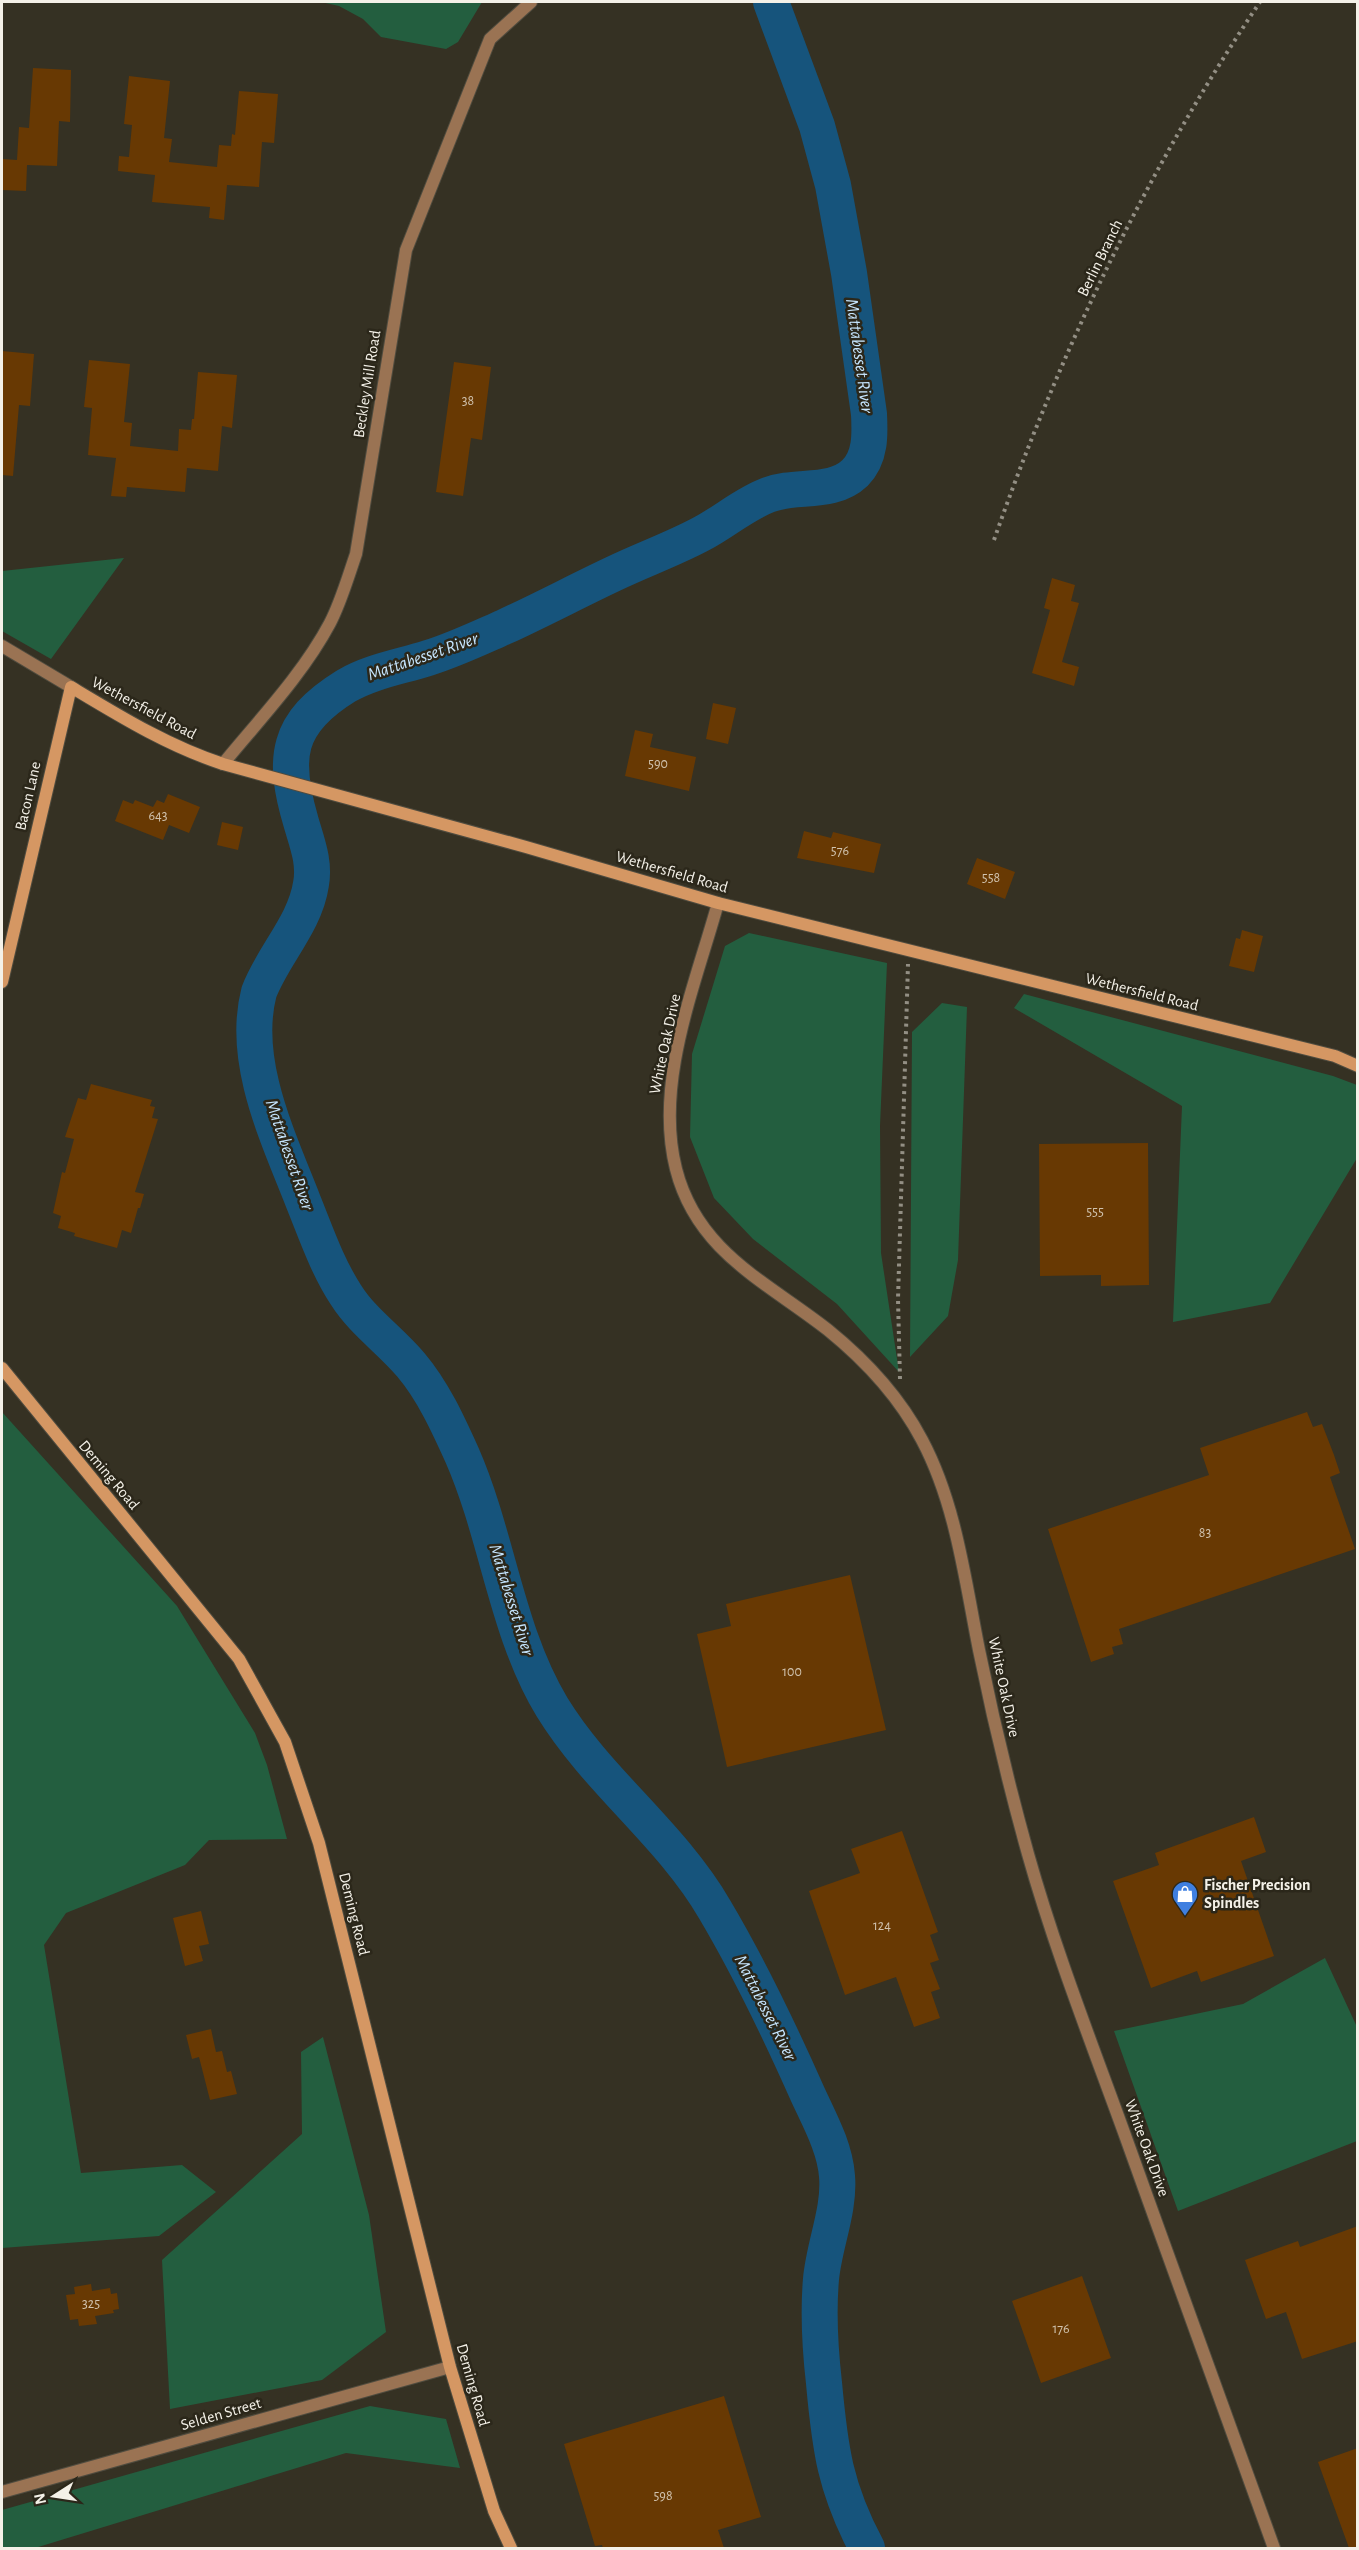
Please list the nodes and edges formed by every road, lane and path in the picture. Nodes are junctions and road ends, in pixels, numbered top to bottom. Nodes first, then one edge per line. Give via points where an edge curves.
1 (531, 2) edge
2 (1260, 2) edge
3 (994, 540) dead end
4 (2, 646) edge
5 (71, 687) junction
6 (223, 764) junction
7 (718, 903) junction
8 (909, 951) junction
9 (2, 982) edge
10 (1358, 1066) edge
11 (2, 1368) edge
12 (902, 1407) junction
13 (450, 2367) junction
14 (2, 2492) edge
15 (511, 2548) edge
16 (1274, 2548) edge

1 - 6 street, Beckley Mill Road via 490,39 406,250 356,554 342,595 313,651
2 - 3 path, Berlin Branch via 1182,124 1118,246 1057,378
4 - 5 street, Wethersfield Road
5 - 6 street, Wethersfield Road via 153,736
5 - 9 street, Bacon Lane
6 - 7 street, Wethersfield Road
7 - 8 street, Wethersfield Road
7 - 12 street, White Oak Drive via 678,1046 669,1096 669,1135 677,1174 694,1213 724,1253 829,1331 868,1367
8 - 10 street, Wethersfield Road via 1335,1056
8 - 12 path via 898,1299
11 - 13 street, Deming Road via 239,1659 285,1742 319,1843
12 - 16 street, White Oak Drive via 923,1441 945,1495 1006,1770 1058,1948
13 - 14 street, Selden Street
13 - 15 street, Deming Road via 494,2511

